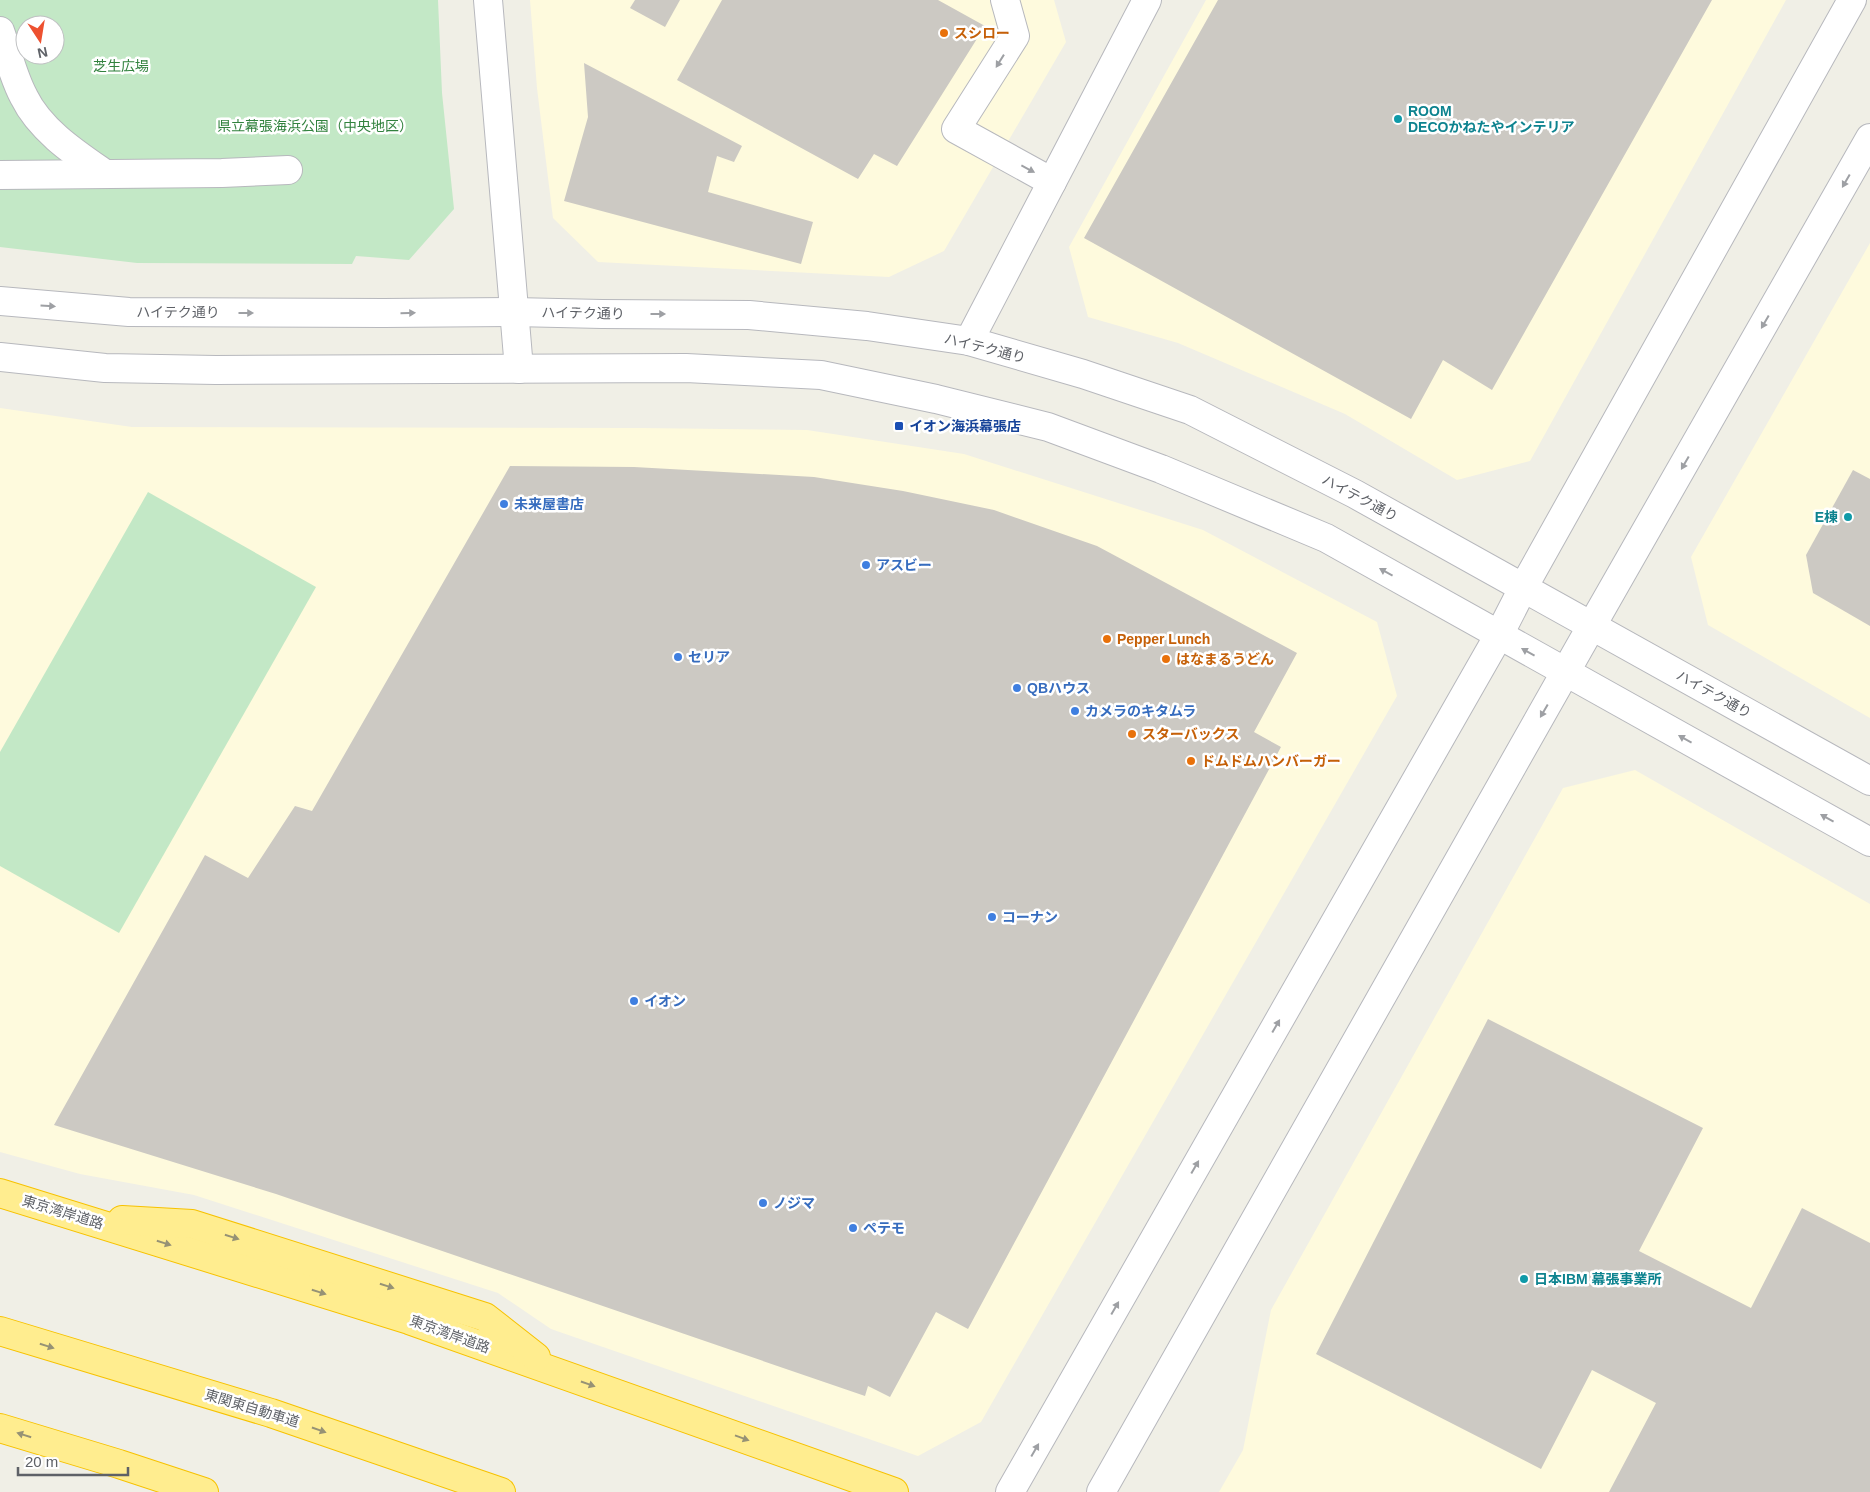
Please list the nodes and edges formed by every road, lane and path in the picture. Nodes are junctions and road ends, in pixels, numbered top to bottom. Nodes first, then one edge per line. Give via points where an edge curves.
1 (488, 0) edge
2 (1005, 0) edge
3 (1147, 0) edge
4 (1852, 0) edge
5 (0, 31) edge
6 (1870, 138) edge
7 (288, 170) dead end
8 (104, 173) junction
9 (0, 174) edge
10 (1052, 182) junction
11 (0, 301) edge
12 (514, 312) junction
13 (969, 341) junction
14 (0, 357) edge
15 (519, 369) junction
16 (1523, 588) junction
17 (1591, 626) junction
18 (1499, 635) junction
19 (1566, 673) junction
20 (1870, 781) edge
21 (1870, 842) edge
22 (0, 1193) edge
23 (0, 1332) edge
24 (0, 1428) edge
25 (204, 1492) edge
26 (501, 1492) edge
27 (894, 1492) edge
28 (1010, 1492) edge
29 (1101, 1492) edge

1 - 12 street
2 -> 10 street via 1015,36 956,129
3 - 10 street
4 - 16 street
5 - 8 street via 24,97 38,118 78,155
6 -> 17 street
7 - 8 street
8 - 9 street
10 - 13 street
11 -> 12 street, ハイテク通り via 129,312
12 -> 13 street, ハイテク通り via 749,315 867,326
12 - 15 street
13 - 16 street, ハイテク通り via 1190,410 1355,494
14 - 15 street via 105,368
18 -> 15 street via 1326,538 1161,469 1048,427 821,375 686,368
16 - 17 street, ハイテク通り
16 - 18 street
17 - 19 street
17 - 20 street, ハイテク通り
19 -> 18 street
28 -> 18 street
21 -> 19 street
19 -> 29 street
22 -> 27 highway, 東京湾岸道路 via 409,1320
23 -> 26 highway, 東関東自動車道 via 272,1414
25 -> 24 highway

